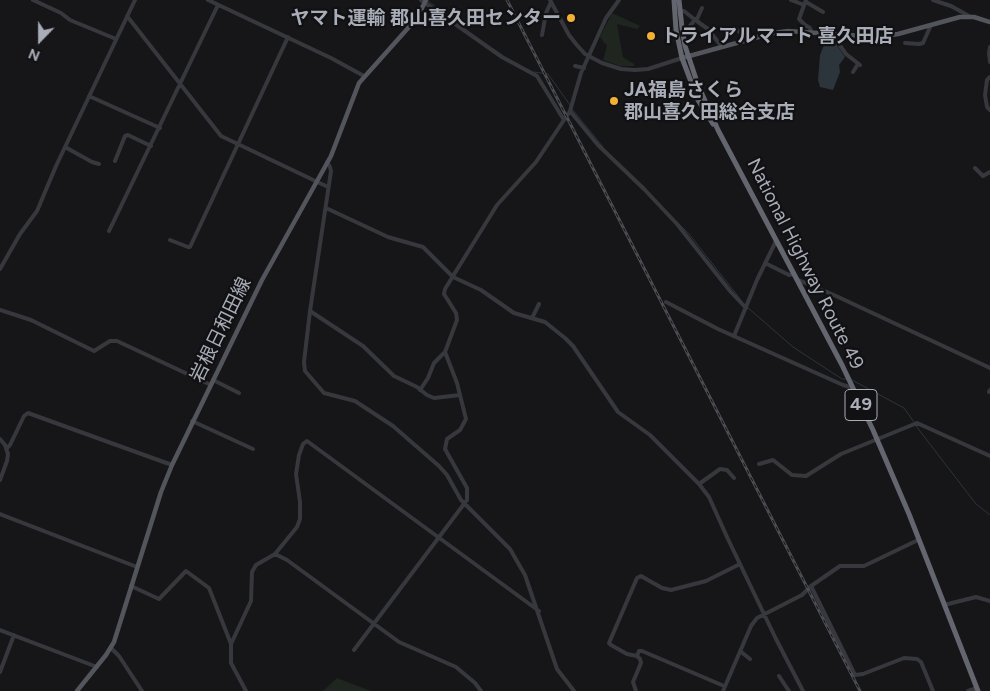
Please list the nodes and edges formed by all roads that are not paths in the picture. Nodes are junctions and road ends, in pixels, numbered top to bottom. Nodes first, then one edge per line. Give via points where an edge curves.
1 (32, 0) edge
2 (135, 0) edge
3 (208, 0) edge
4 (619, 0) edge
5 (674, 0) edge
6 (679, 0) edge
7 (791, 0) edge
8 (933, 0) edge
9 (424, 1) edge
10 (550, 1) edge
11 (219, 3) edge
12 (805, 3) edge
13 (702, 8) dead end
14 (680, 11) junction
15 (823, 12) dead end
16 (127, 16) junction
17 (969, 16) junction
18 (696, 20) junction
19 (990, 22) edge
20 (931, 24) junction
21 (734, 28) dead end
22 (684, 29) junction
23 (693, 31) dead end
24 (811, 32) junction
25 (830, 33) junction
26 (542, 34) dead end
27 (288, 37) junction
28 (116, 38) junction
29 (749, 40) junction
30 (905, 43) dead end
31 (722, 47) junction
32 (990, 47) edge
33 (589, 56) junction
34 (688, 56) junction
35 (682, 58) junction
36 (990, 62) edge
37 (575, 66) dead end
38 (584, 68) junction
39 (852, 72) dead end
40 (364, 76) junction
41 (990, 77) edge
42 (181, 84) junction
43 (89, 96) junction
44 (990, 110) edge
45 (570, 111) junction
46 (564, 120) junction
47 (160, 128) junction
48 (718, 130) junction
49 (237, 144) junction
50 (151, 146) junction
51 (65, 147) junction
52 (115, 162) dead end
53 (327, 162) junction
54 (99, 164) dead end
55 (975, 168) dead end
56 (990, 172) edge
57 (316, 182) junction
58 (328, 187) junction
59 (326, 208) junction
60 (109, 231) dead end
61 (170, 240) dead end
62 (776, 241) junction
63 (765, 263) junction
64 (0, 269) edge
65 (795, 276) junction
66 (453, 278) junction
67 (666, 302) dead end
68 (539, 304) dead end
69 (746, 308) junction
70 (0, 310) edge
71 (310, 311) junction
72 (532, 318) junction
73 (734, 336) junction
74 (445, 352) junction
75 (990, 368) edge
76 (212, 383) junction
77 (853, 388) junction
78 (420, 390) junction
79 (240, 393) dead end
80 (460, 395) junction
81 (192, 421) junction
82 (0, 438) edge
83 (877, 440) junction
84 (7, 448) junction
85 (253, 449) dead end
86 (990, 456) edge
87 (760, 464) dead end
88 (172, 465) junction
89 (734, 478) dead end
90 (0, 480) edge
91 (699, 484) junction
92 (464, 504) junction
93 (0, 514) edge
94 (438, 538) junction
95 (918, 540) junction
96 (276, 554) junction
97 (740, 564) junction
98 (137, 567) junction
99 (132, 586) junction
100 (811, 586) junction
101 (990, 601) edge
102 (944, 605) junction
103 (539, 611) junction
104 (764, 614) junction
105 (374, 624) junction
106 (0, 630) edge
107 (14, 635) junction
108 (231, 644) junction
109 (111, 648) junction
110 (354, 650) dead end
111 (740, 652) junction
112 (637, 656) junction
113 (750, 659) dead end
114 (97, 667) junction
115 (0, 672) edge
116 (779, 676) dead end
117 (724, 689) edge
118 (978, 689) edge
119 (77, 691) edge
120 (142, 691) edge
121 (246, 691) edge
122 (481, 691) edge
123 (574, 691) edge
124 (636, 691) edge
125 (789, 691) edge
126 (804, 691) edge
127 (933, 691) edge
128 (968, 691) edge

1 - 28 street via 70,20
2 - 16 street
3 - 11 street
4 - 33 street via 606,18
5 - 35 highway, National Highway Route 49 / 49
6 - 14 highway, National Highway Route 49 / 49
7 - 12 street
8 - 17 street
9 - 40 main road, 岩根日和田線 via 417,18
9 - 46 street via 502,57 537,76
10 - 26 street
10 - 33 street via 569,35
11 - 27 street
11 - 42 street
12 - 15 street
12 - 24 street via 799,19
13 - 18 street
14 - 18 street
14 - 22 highway, National Highway Route 49 / 49
16 - 28 street
16 - 42 street
17 - 19 main road
17 - 20 main road
18 - 22 street
18 - 31 street
20 - 25 main road via 878,37
20 - 30 street via 923,43
21 - 29 street
22 - 23 street
22 - 34 highway, National Highway Route 49 / 49
24 - 25 main road
24 - 29 main road via 788,31
25 - 39 street via 849,58 859,64
27 - 40 street
27 - 49 street
28 - 43 street
29 - 31 main road
31 - 34 main road
32 - 36 street
33 - 35 street via 625,70 648,69
33 - 38 street
34 - 35 main road
34 - 48 highway, National Highway Route 49 / 49
35 - 48 highway, National Highway Route 49 / 49 via 698,100
37 - 38 street
38 - 45 street
40 - 53 main road, 岩根日和田線
41 - 44 street via 986,82 985,99
42 - 47 street
42 - 49 street via 219,134
43 - 47 street
43 - 51 street
45 - 46 street
45 - 69 street via 598,145 677,224
46 - 66 street via 536,162 497,205
47 - 50 street
48 - 62 highway, National Highway Route 49 / 49
49 - 57 street
49 - 61 street via 190,247
50 - 52 street via 125,136
50 - 60 street
51 - 54 street
51 - 64 street via 37,211
53 - 57 main road, 岩根日和田線
53 - 58 street via 331,168
55 - 56 street via 984,176
57 - 58 street
57 - 76 main road, 岩根日和田線 via 262,280
58 - 59 street
59 - 66 street via 388,237 423,247
59 - 71 street
62 - 63 street
62 - 65 highway, National Highway Route 49 / 49
63 - 65 street
63 - 69 street
65 - 75 street
65 - 77 highway, National Highway Route 49 / 49
66 - 72 street via 481,290 514,313
66 - 74 street via 444,294 458,320
67 - 73 street
68 - 72 street
69 - 73 street
70 - 76 street via 31,320 94,351 110,341 117,341
71 - 78 street via 368,350 394,376
71 - 92 street via 304,366 307,374 324,393 355,401 392,426 444,471
72 - 91 street via 550,325 565,338 618,412 650,435
73 - 77 street
74 - 78 street via 434,363
74 - 80 street
76 - 79 street
76 - 81 main road, 岩根日和田線
77 - 83 highway, National Highway Route 49 / 49
78 - 80 street via 433,398
80 - 92 street via 465,422 447,439 445,449 468,488
81 - 85 street
81 - 88 main road, 岩根日和田線
82 - 84 street
83 - 86 street via 920,423
83 - 87 street via 841,454 806,476 792,475 773,460
83 - 95 highway, National Highway Route 49 / 49
84 - 88 street via 28,413
84 - 90 street via 7,462
88 - 98 main road, 岩根日和田線
89 - 91 street via 720,469
91 - 97 street via 709,497
92 - 94 street
92 - 103 street via 518,560
93 - 98 street
94 - 96 street via 307,441 296,465 300,522
94 - 103 street
94 - 105 street
95 - 100 street via 868,565 840,566
95 - 102 highway, National Highway Route 49 / 49
96 - 105 street
96 - 108 street via 256,565 252,572 251,602
97 - 104 street
97 - 112 street via 706,581 671,590 638,577 609,643
98 - 99 main road, 岩根日和田線
99 - 108 street via 158,599 186,571 209,588
99 - 109 main road, 岩根日和田線
100 - 104 street via 802,595
100 - 127 street via 855,674 904,658 917,659
101 - 102 street via 972,597
102 - 118 highway, National Highway Route 49 / 49
103 - 123 street via 557,669
104 - 111 street via 752,623
104 - 126 street
105 - 110 street
105 - 122 street via 403,644 456,667
106 - 107 street
107 - 114 street
107 - 115 street
108 - 121 street via 231,662
109 - 114 main road, 岩根日和田線
109 - 120 street
111 - 113 street
111 - 117 street
112 - 117 street via 642,650
112 - 124 street via 641,661 633,682
114 - 119 main road, 岩根日和田線
116 - 125 street
118 - 128 street

